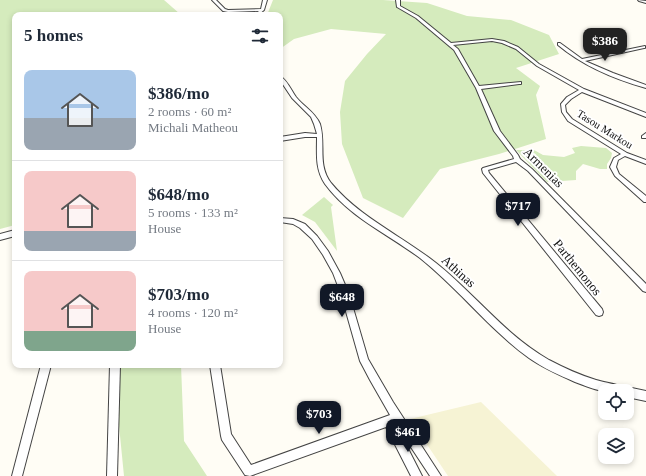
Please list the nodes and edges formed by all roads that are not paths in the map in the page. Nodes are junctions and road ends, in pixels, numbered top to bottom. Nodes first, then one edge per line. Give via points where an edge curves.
1 (214, 0) edge
2 (265, 0) edge
3 (398, 0) edge
4 (640, 0) edge
5 (646, 2) edge
6 (262, 10) junction
7 (260, 12) edge
8 (451, 44) junction
9 (559, 44) dead end
10 (644, 47) dead end
11 (582, 60) junction
12 (283, 82) edge
13 (519, 82) dead end
14 (646, 87) edge
15 (478, 88) junction
16 (582, 90) junction
17 (646, 116) edge
18 (319, 136) junction
19 (283, 139) edge
20 (625, 154) junction
21 (517, 160) junction
22 (646, 162) edge
23 (646, 200) edge
24 (283, 220) edge
25 (12, 234) edge
26 (0, 237) edge
27 (646, 289) edge
28 (599, 312) dead end
29 (45, 368) edge
30 (115, 368) edge
31 (215, 368) edge
32 (598, 386) edge
33 (634, 393) edge
34 (646, 396) edge
35 (393, 420) junction
36 (17, 476) edge
37 (112, 476) edge
38 (417, 476) edge
39 (436, 476) edge

1 - 6 street via 228,11
2 - 6 street
3 - 8 street, Armenias via 398,6 418,17
4 - 5 street
6 - 7 street
8 - 15 street, Armenias
8 - 16 street via 503,42 517,48 538,65
9 - 11 street
10 - 11 street
11 - 14 street
12 - 18 street, Athinas via 296,100 315,118
13 - 15 street
15 - 21 street, Armenias via 497,131
16 - 17 street
16 - 20 street, Tasou Markou via 563,104 564,112 570,120
18 - 19 street
18 - 32 street, Athinas via 321,173 350,207 423,256 524,348 560,370
20 - 22 street, Tasou Markou
20 - 23 street via 616,159 612,167 617,175
21 - 27 street, Armenias via 530,170
21 - 28 street, Parthemonos via 485,169 486,173
24 - 35 street via 292,220 308,228 330,259 346,292 364,361
25 - 26 street
29 - 36 street
30 - 37 street
31 - 35 street via 226,436 249,471
33 - 34 street
35 - 38 street
35 - 39 street via 406,429

